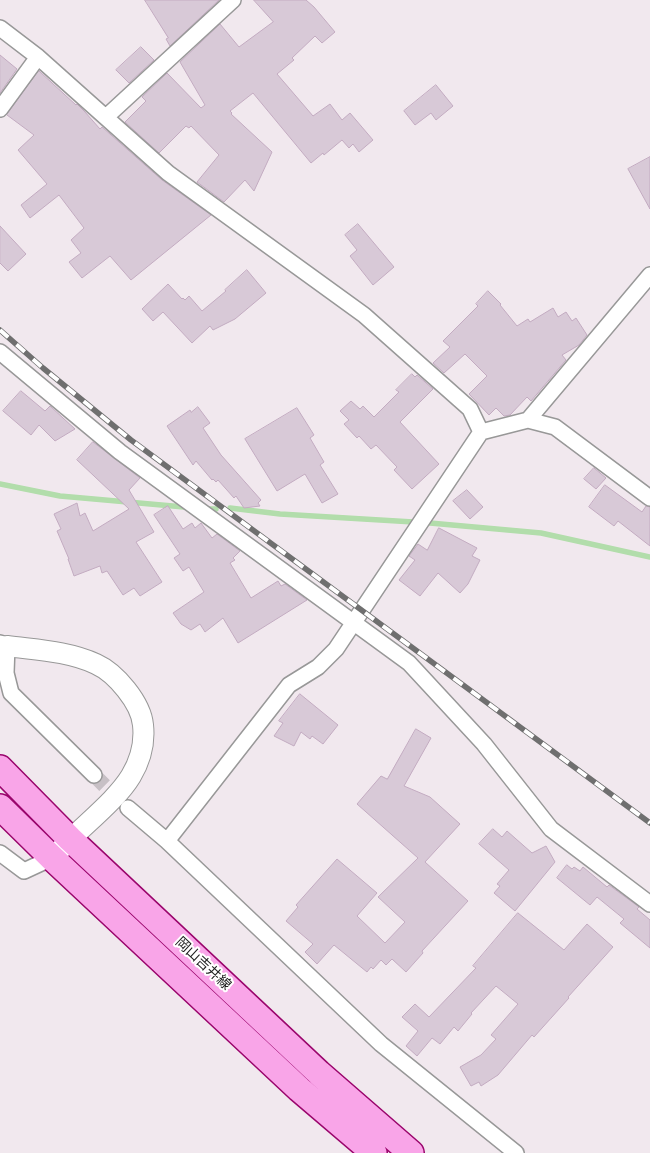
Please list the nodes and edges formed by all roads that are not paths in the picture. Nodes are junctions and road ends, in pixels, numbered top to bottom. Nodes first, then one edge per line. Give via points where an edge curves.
1 (233, 0) edge
2 (0, 28) edge
3 (38, 57) junction
4 (0, 109) edge
5 (106, 117) junction
6 (650, 275) edge
7 (0, 352) edge
8 (528, 420) junction
9 (481, 432) junction
10 (650, 498) edge
11 (353, 622) junction
12 (3, 645) edge
13 (0, 768) edge
14 (94, 775) tunnel mouth
15 (0, 807) edge
16 (128, 808) tunnel mouth
17 (70, 839) junction
18 (166, 842) junction
19 (0, 853) edge
20 (52, 858) junction
21 (650, 904) edge
22 (374, 1153) edge
23 (411, 1153) edge
24 (516, 1153) edge

1 - 5 street
2 - 3 street
3 - 4 street
3 - 5 street
5 - 9 street via 168,173 364,315 470,409
6 - 8 street
7 - 11 street via 120,452
8 - 9 street
8 - 10 street via 555,427
9 - 11 street
11 - 18 street via 336,649 318,667 289,685
11 - 21 street via 409,663 484,744 551,829
12 - 14 street via 11,693
12 - 17 street via 78,657 97,665 120,681 144,723 143,744 131,776
13 - 17 main road, 岡山吉井線
15 - 20 main road, 岡山吉井線
16 - 18 street
17 - 20 street
17 - 23 main road, 岡山吉井線 via 319,1073
18 - 24 street via 381,1044
19 - 20 street via 24,871
20 - 22 main road, 岡山吉井線 via 299,1089

